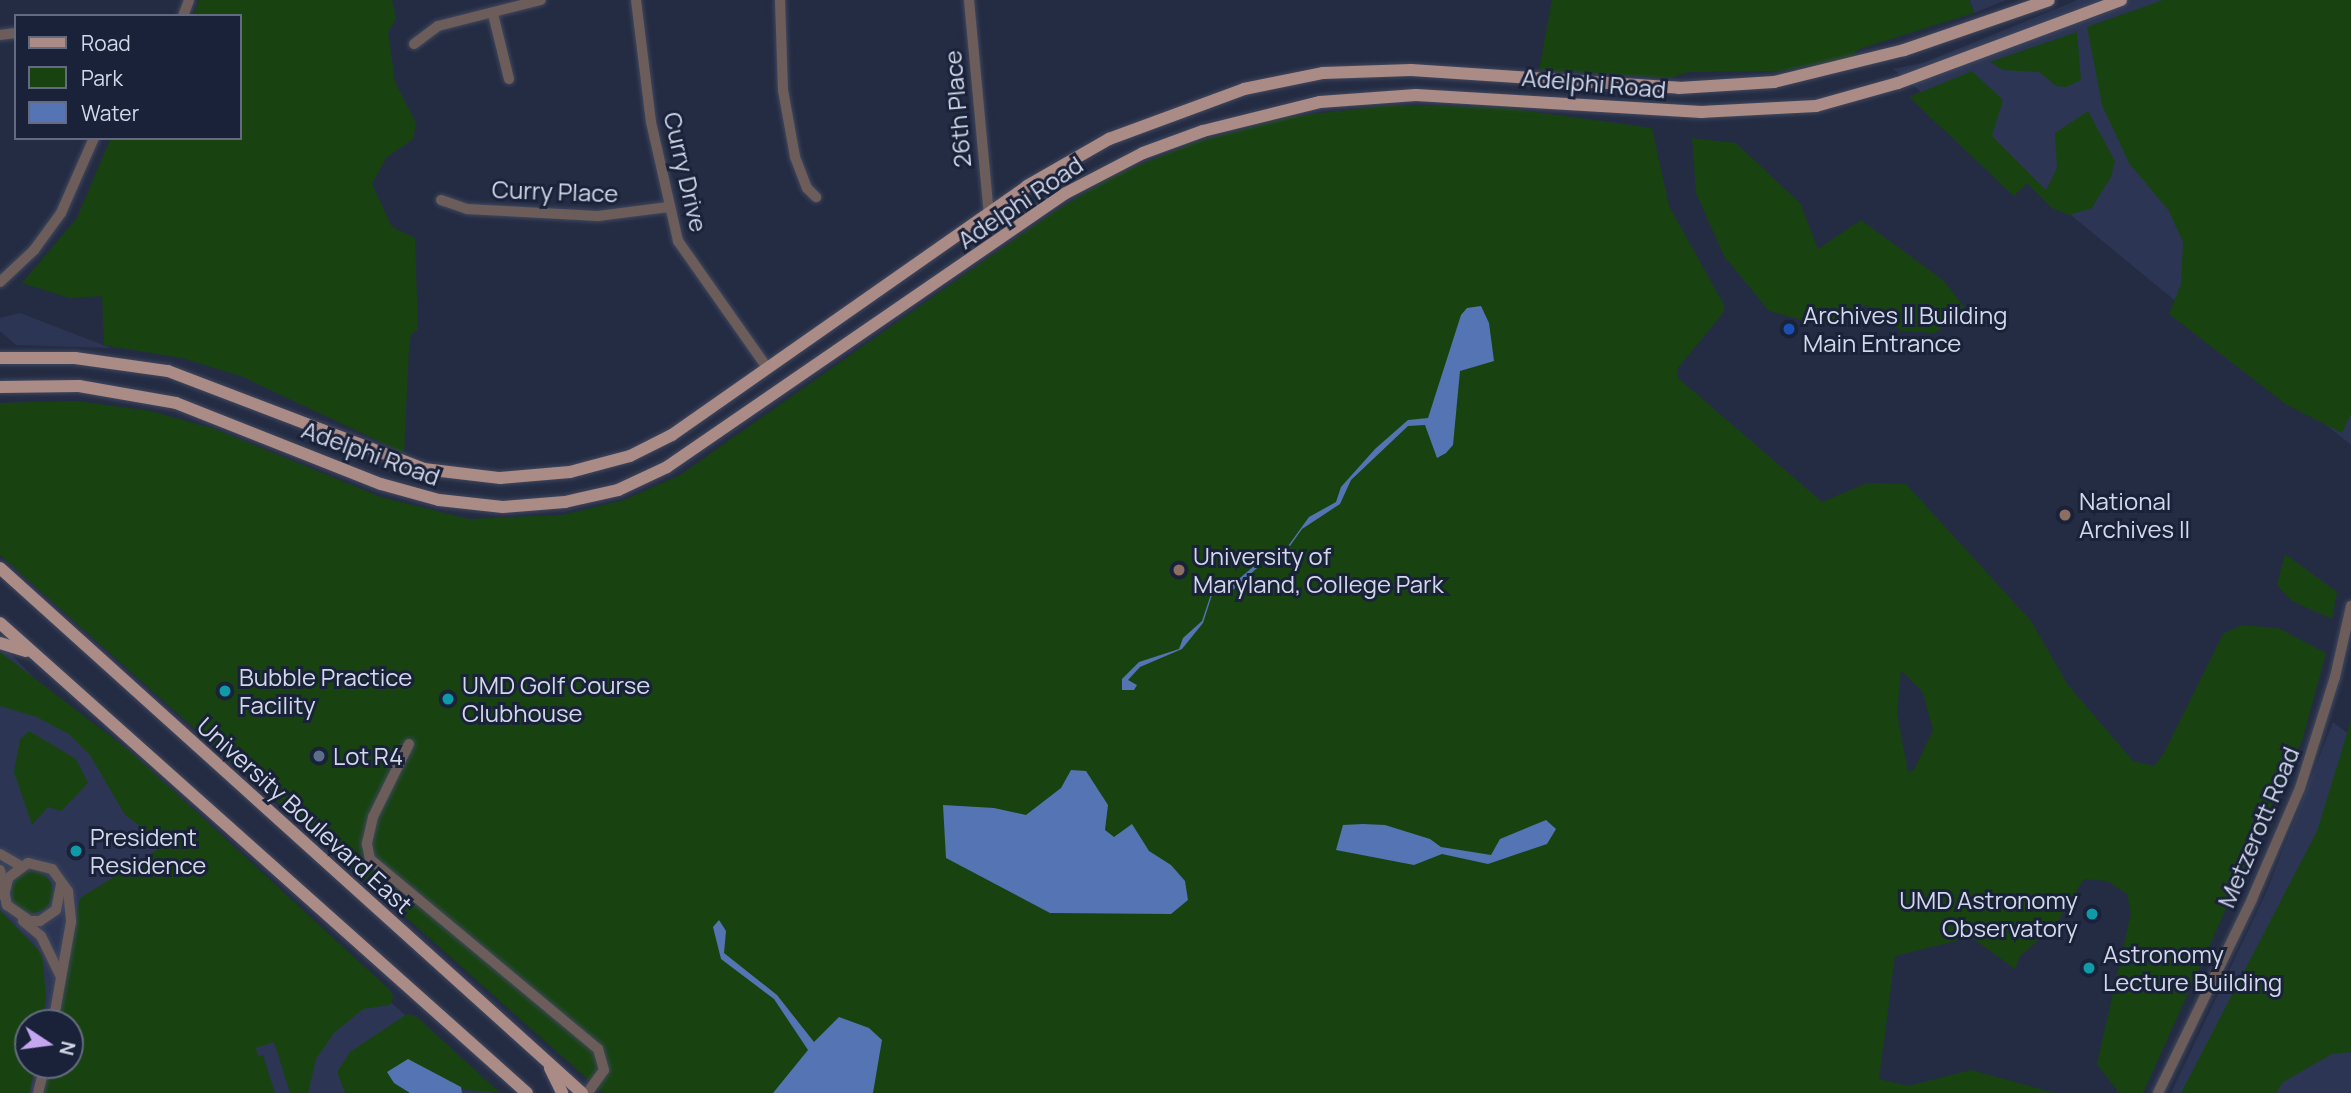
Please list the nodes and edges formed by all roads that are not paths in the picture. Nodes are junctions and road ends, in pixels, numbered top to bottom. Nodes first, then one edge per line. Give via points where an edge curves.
1 (541, 0) edge
2 (636, 0) edge
3 (780, 0) edge
4 (969, 0) edge
5 (2049, 0) edge
6 (2121, 0) edge
7 (494, 14) junction
8 (414, 44) dead end
9 (509, 79) dead end
10 (93, 140) edge
11 (816, 197) dead end
12 (442, 200) dead end
13 (668, 207) junction
14 (989, 214) junction
15 (0, 282) edge
16 (0, 358) edge
17 (768, 369) junction
18 (0, 387) edge
19 (0, 568) edge
20 (2351, 606) edge
21 (0, 622) edge
22 (0, 643) edge
23 (38, 656) junction
24 (409, 744) dead end
25 (0, 854) edge
26 (21, 866) junction
27 (0, 870) edge
28 (61, 881) junction
29 (4, 896) junction
30 (20, 918) junction
31 (61, 977) junction
32 (55, 1009) edge
33 (464, 1038) junction
34 (535, 1050) junction
35 (514, 1093) edge
36 (527, 1093) edge
37 (562, 1093) edge
38 (585, 1093) edge
39 (2158, 1093) edge

1 - 7 street
2 - 13 street, Curry Drive
3 - 11 street via 783,90 795,157 807,188
4 - 14 street, 26th Place
5 - 14 main road, Adelphi Road via 1904,50 1774,82 1679,89 1411,70 1323,74 1271,83 1189,107 1109,139
6 - 18 main road, Adelphi Road via 1910,78 1816,106 1701,112 1416,94 1320,102 1203,131 1143,153 1064,194 667,467 618,490 565,502 503,508 439,500 381,484 176,403 79,386
7 - 8 street via 438,26
7 - 9 street
10 - 15 street via 61,213 34,250
12 - 13 street, Curry Place via 467,209 598,216
13 - 17 street, Curry Drive via 687,255
14 - 17 main road, Adelphi Road
16 - 17 main road, Adelphi Road via 63,357 168,371 405,464 500,478 559,474 630,456 672,435
19 - 34 main road, University Boulevard East
20 - 39 street, Metzerott Road via 2335,677 2300,789
21 - 23 main road
22 - 23 main road
23 - 33 main road
24 - 38 street via 373,817 367,844 370,859 598,1049 604,1070
25 - 26 street
26 - 28 street via 44,865
26 - 29 street via 8,878
27 - 29 street
28 - 30 street via 56,910 40,921
28 - 31 street via 71,905
29 - 30 street
30 - 31 street via 41,936
31 - 32 street
33 - 35 main road via 474,1057
33 - 36 main road
34 - 37 main road via 552,1070
34 - 38 main road, University Boulevard East

